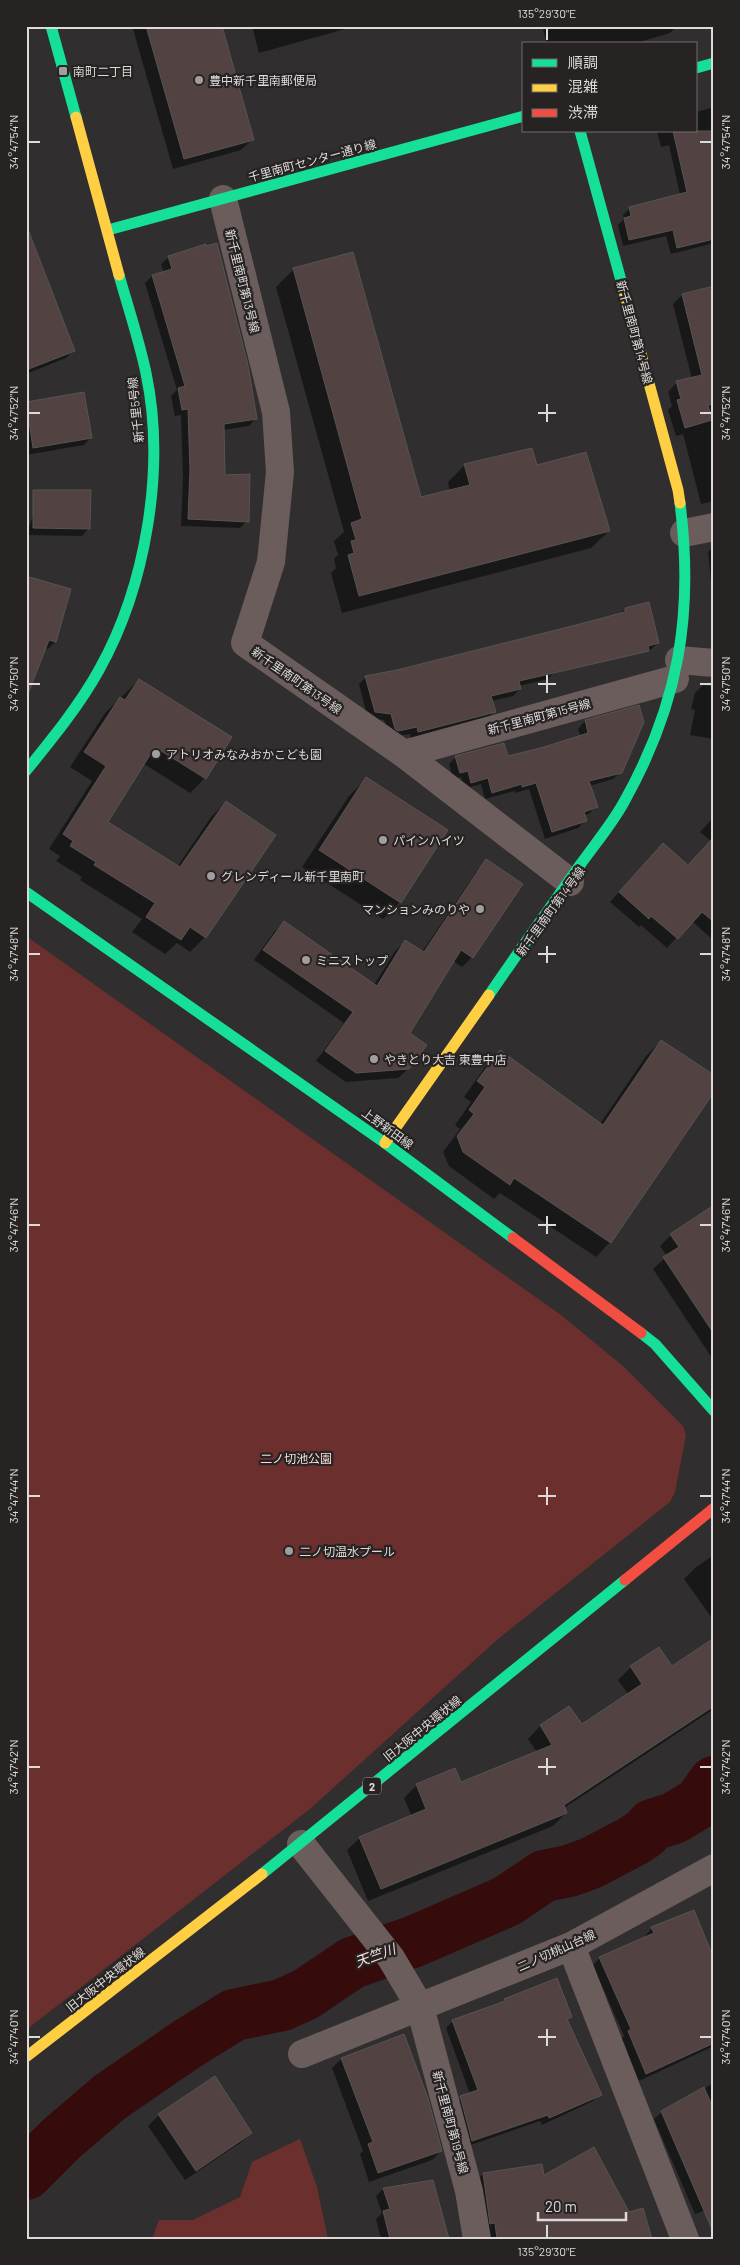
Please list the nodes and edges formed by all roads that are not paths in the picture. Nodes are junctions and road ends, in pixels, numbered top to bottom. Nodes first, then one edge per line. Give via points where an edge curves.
1 (51, 26) edge
2 (714, 63) edge
3 (698, 67) edge
4 (522, 117) edge
5 (580, 132) edge
6 (222, 199) junction
7 (108, 230) junction
8 (714, 527) edge
9 (684, 533) junction
10 (714, 663) edge
11 (677, 669) junction
12 (404, 754) junction
13 (28, 766) edge
14 (570, 882) junction
15 (26, 892) edge
16 (385, 1143) junction
17 (714, 1411) edge
18 (714, 1508) edge
19 (301, 1844) junction
20 (712, 1874) edge
21 (571, 1946) junction
22 (420, 2007) junction
23 (302, 2054) dead end
24 (26, 2057) edge
25 (477, 2239) edge
26 (685, 2239) edge

1 - 7 street, 新千里5号線
2 - 3 street
4 - 6 street, 千里南町センター通り線
5 - 9 street, 新千里南町第14号線 via 678,490
6 - 7 street, 千里南町センター通り線
6 - 12 street, 新千里南町第13号線 via 276,412 280,472 271,562 245,643
7 - 13 street, 新千里5号線 via 144,366 151,407 150,520 135,584 106,658 76,707
8 - 9 street
9 - 11 street, 新千里南町第14号線 via 686,598
10 - 11 street
11 - 12 street, 新千里南町第15号線
11 - 14 street, 新千里南町第14号線 via 662,725 643,767 611,824
12 - 14 street, 新千里南町第13号線
14 - 16 street, 新千里南町第14号線
15 - 16 street, 上野新田線
16 - 17 street, 上野新田線 via 656,1344
18 - 19 street, 旧大阪中央環状線 / 2
19 - 22 street via 391,1958
19 - 24 street, 旧大阪中央環状線 / 2
20 - 21 street, 二ノ切桃山台線
21 - 22 street, 二ノ切桃山台線
21 - 26 street
22 - 23 street, 二ノ切桃山台線
22 - 25 street, 新千里南町第19号線 via 469,2190

